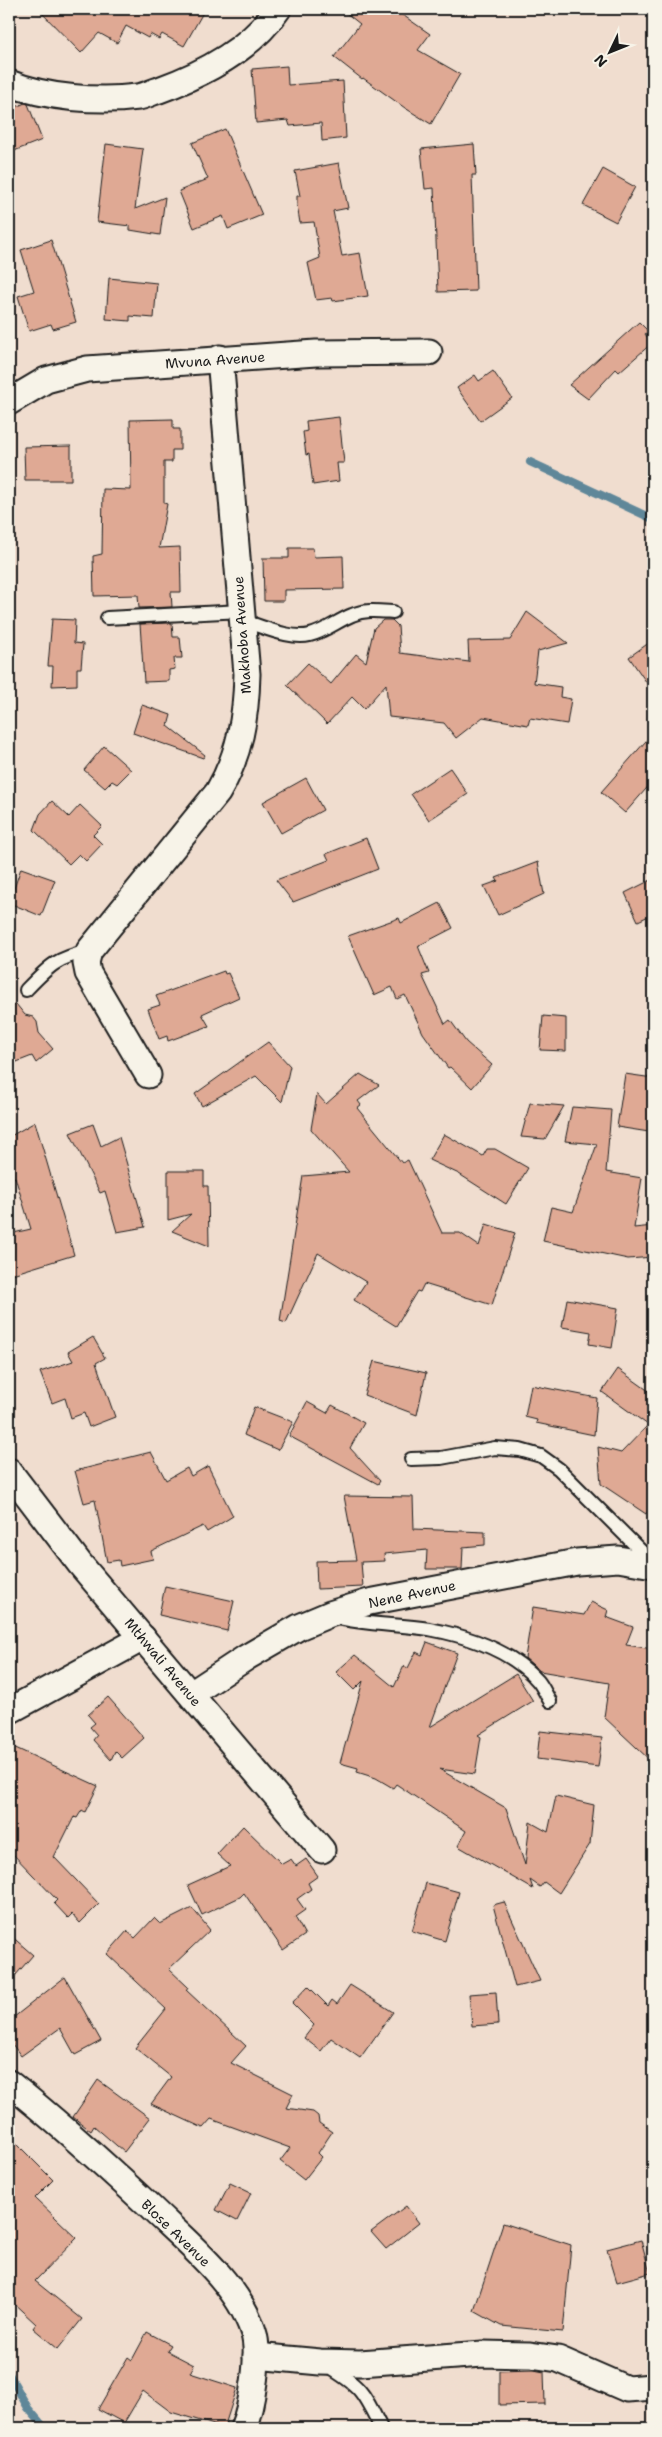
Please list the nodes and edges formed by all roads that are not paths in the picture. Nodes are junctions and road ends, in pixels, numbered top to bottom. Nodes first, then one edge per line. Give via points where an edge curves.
1 (278, 9) edge
2 (9, 83) edge
3 (429, 352) dead end
4 (220, 358) junction
5 (9, 402) edge
6 (393, 612) dead end
7 (242, 616) junction
8 (107, 618) dead end
9 (89, 951) junction
10 (26, 990) dead end
11 (148, 1075) dead end
12 (411, 1460) dead end
13 (9, 1471) edge
14 (653, 1564) edge
15 (326, 1615) junction
16 (143, 1638) junction
17 (191, 1694) junction
18 (550, 1701) dead end
19 (9, 1712) edge
20 (322, 1850) dead end
21 (9, 2083) edge
22 (256, 2356) junction
23 (320, 2362) junction
24 (653, 2387) edge
25 (244, 2428) edge
26 (381, 2428) edge

1 - 2 street via 229,55 184,81 140,97 102,100
3 - 4 street, Mvuna Avenue
4 - 5 street, Mvuna Avenue via 87,369 46,380
4 - 7 street, Makhoba Avenue
6 - 7 lane via 360,612 308,636 290,634
7 - 8 lane
7 - 9 street, Makhoba Avenue via 248,674 246,712 230,771 202,813
9 - 10 lane via 65,956 55,962
9 - 11 street via 88,973
12 - 14 lane via 495,1448 540,1456 559,1469
13 - 16 street, Mthwali Avenue via 80,1564
14 - 15 street, Nene Avenue via 618,1559 577,1562 368,1602
15 - 17 street, Nene Avenue via 269,1643
15 - 18 lane via 355,1622 428,1629 489,1647 518,1663 538,1682
16 - 17 street, Mthwali Avenue
16 - 19 street
17 - 20 street, Mthwali Avenue
21 - 22 street, Blose Avenue via 59,2122 200,2255 241,2306 254,2331
22 - 23 street
22 - 25 street, Blose Avenue
23 - 24 street via 379,2362 482,2354 530,2355 558,2359 627,2389
23 - 26 lane via 357,2386

